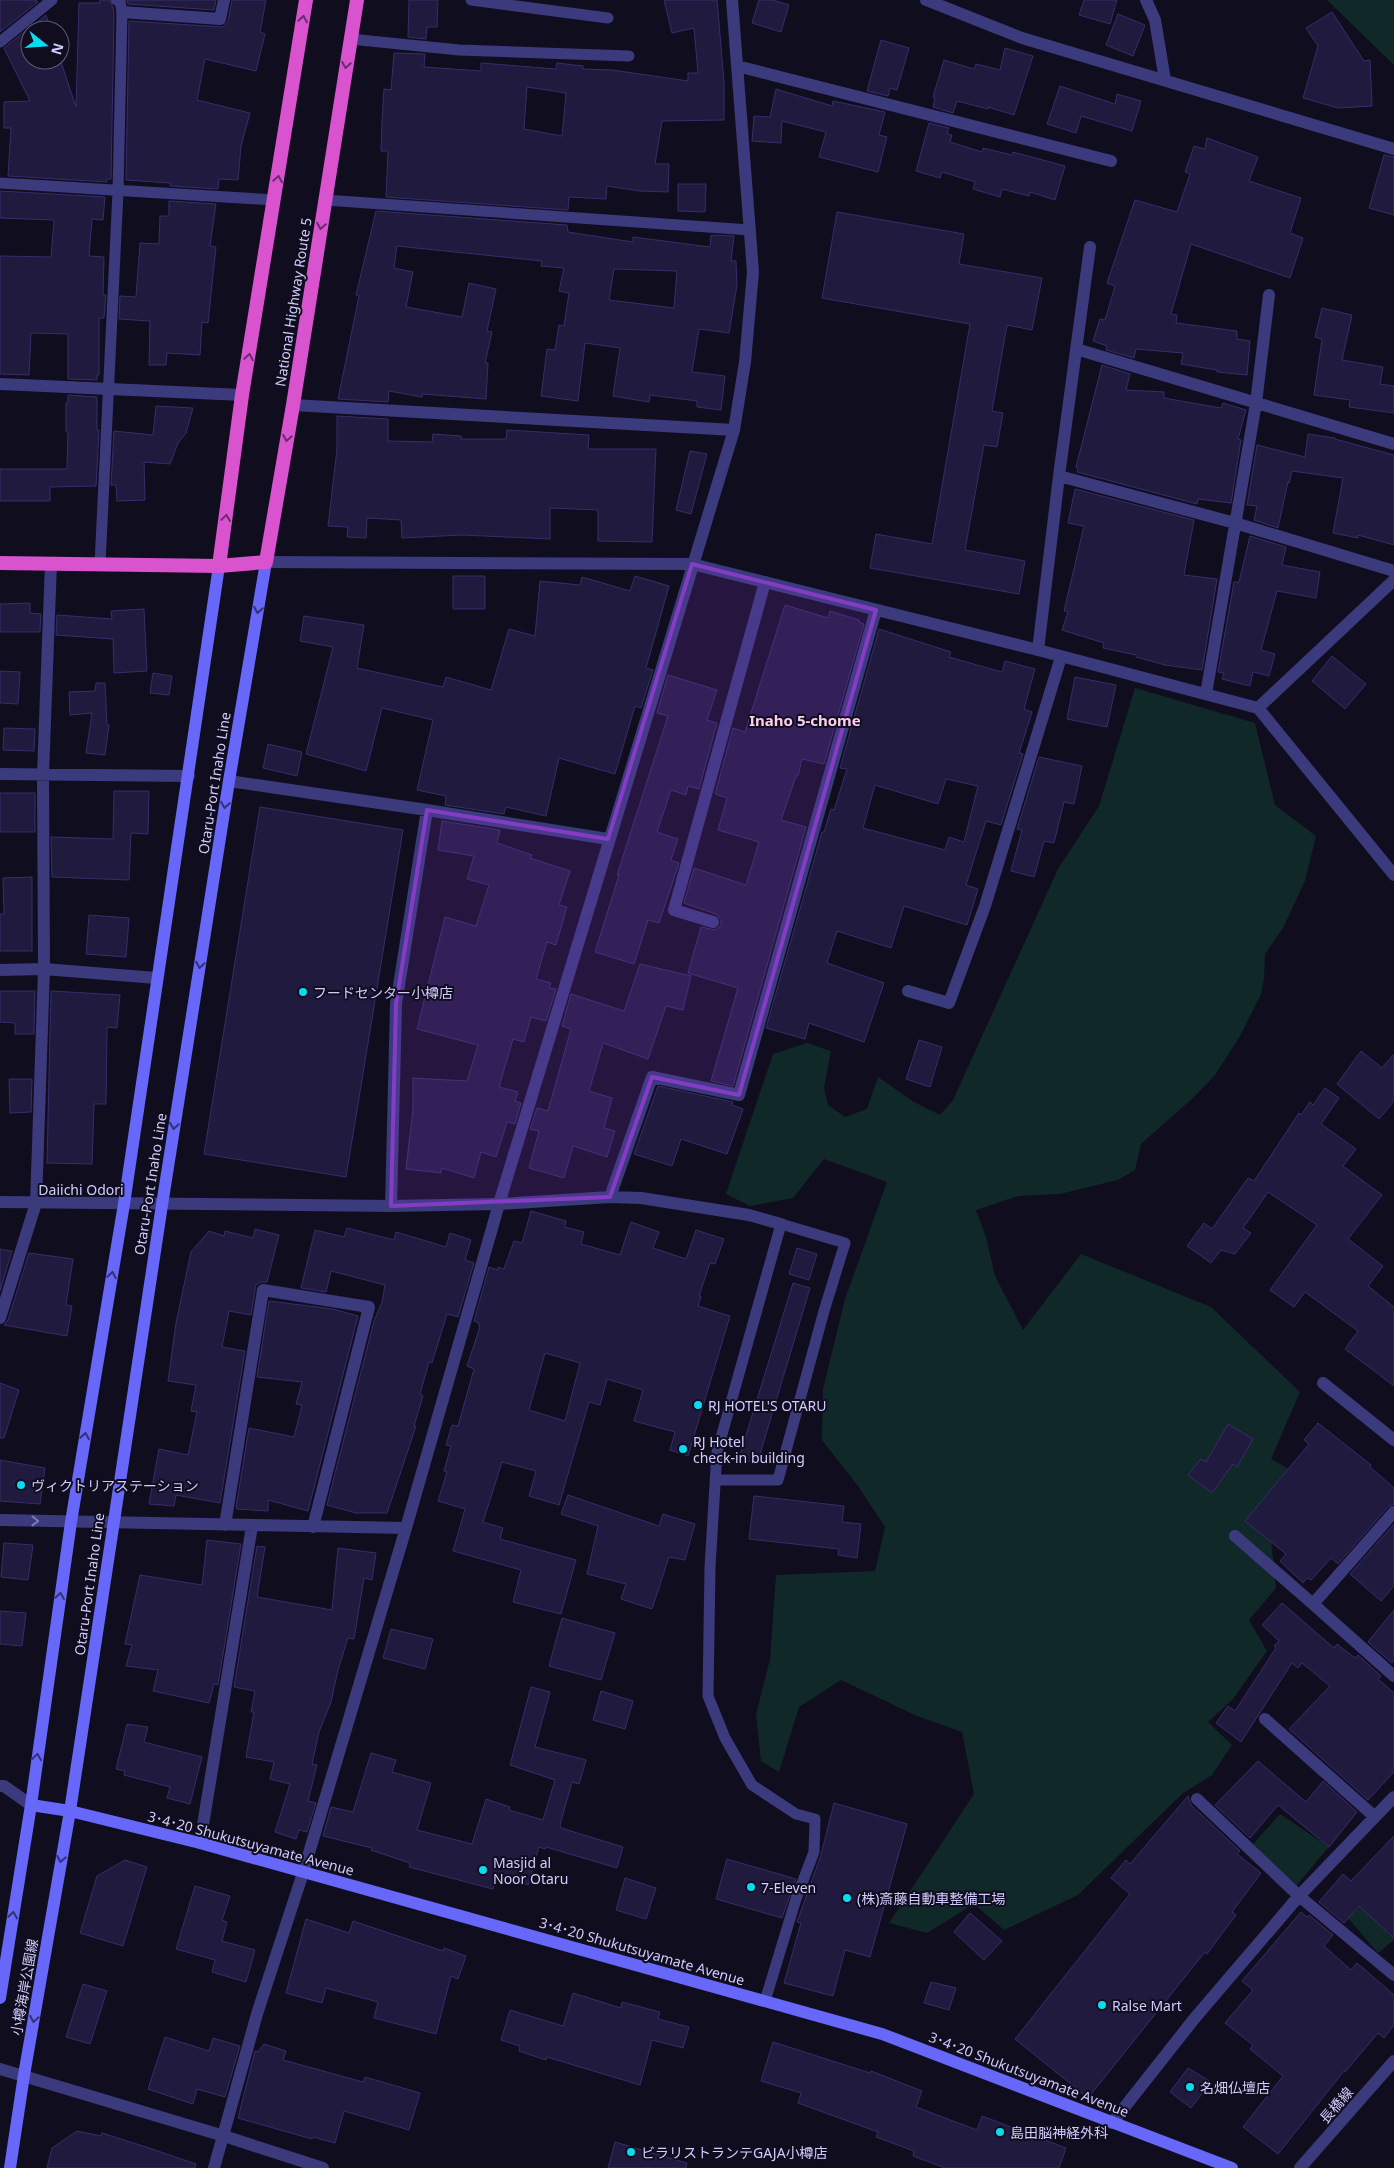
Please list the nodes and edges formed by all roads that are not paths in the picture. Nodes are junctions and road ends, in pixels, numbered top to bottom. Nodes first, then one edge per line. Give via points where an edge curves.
1 (52, 0) edge
2 (116, 0) edge
3 (224, 0) edge
4 (306, 0) edge
5 (356, 0) edge
6 (471, 0) edge
7 (732, 0) edge
8 (926, 0) edge
9 (1146, 0) edge
10 (543, 5) edge
11 (122, 12) junction
12 (608, 18) dead end
13 (350, 39) junction
14 (0, 42) edge
15 (628, 56) dead end
16 (737, 66) junction
17 (1165, 80) junction
18 (1394, 149) edge
19 (1111, 161) dead end
20 (0, 184) edge
21 (118, 192) junction
22 (274, 200) junction
23 (325, 200) junction
24 (750, 230) junction
25 (1090, 247) dead end
26 (1269, 296) dead end
27 (1076, 349) junction
28 (0, 384) edge
29 (110, 388) junction
30 (242, 395) junction
31 (1256, 403) junction
32 (293, 405) junction
33 (734, 430) junction
34 (1394, 444) edge
35 (1059, 476) junction
36 (1236, 523) junction
37 (266, 562) junction
38 (0, 563) edge
39 (51, 563) junction
40 (100, 564) junction
41 (692, 564) junction
42 (219, 566) junction
43 (1394, 571) edge
44 (1394, 580) edge
45 (765, 582) junction
46 (876, 610) junction
47 (1038, 650) junction
48 (1061, 657) junction
49 (1206, 694) junction
50 (1258, 708) junction
51 (0, 774) edge
52 (43, 774) junction
53 (189, 776) junction
54 (229, 781) junction
55 (427, 810) junction
56 (608, 839) junction
57 (1394, 875) edge
58 (712, 922) dead end
59 (0, 970) edge
60 (44, 970) junction
61 (156, 978) junction
62 (908, 991) dead end
63 (610, 1197) junction
64 (0, 1202) edge
65 (36, 1204) junction
66 (124, 1204) junction
67 (499, 1204) junction
68 (162, 1205) junction
69 (391, 1206) junction
70 (781, 1224) junction
71 (0, 1318) edge
72 (1323, 1383) dead end
73 (1394, 1440) edge
74 (715, 1480) junction
75 (1394, 1512) edge
76 (0, 1520) edge
77 (71, 1522) junction
78 (113, 1522) junction
79 (225, 1526) junction
80 (252, 1526) junction
81 (313, 1527) junction
82 (406, 1528) junction
83 (1235, 1536) dead end
84 (1313, 1604) junction
85 (1394, 1676) edge
86 (1265, 1718) dead end
87 (0, 1786) edge
88 (1394, 1797) edge
89 (1197, 1799) dead end
90 (30, 1805) junction
91 (70, 1811) junction
92 (1375, 1817) junction
93 (200, 1843) junction
94 (303, 1873) junction
95 (1299, 1896) junction
96 (1394, 1975) edge
97 (0, 1998) edge
98 (765, 2001) junction
99 (1394, 2061) edge
100 (0, 2069) edge
101 (24, 2075) junction
102 (1112, 2123) junction
103 (224, 2136) junction
104 (10, 2168) edge
105 (214, 2168) edge
106 (323, 2168) edge
107 (1232, 2168) edge
108 (1300, 2168) edge

1 - 14 lane
2 - 11 lane via 120,1
3 - 11 street via 220,20
22 -> 4 highway
5 - 13 highway, National Highway Route 5
6 - 10 lane
7 - 16 street
8 - 17 street via 1022,38
9 - 17 street via 1155,20
10 - 12 lane
11 - 21 lane
13 - 15 lane via 459,50
13 -> 23 highway, National Highway Route 5
16 - 19 street
16 - 24 street
17 - 18 street
20 - 21 lane
21 - 22 lane
21 - 29 lane
30 -> 22 highway
23 - 24 lane
23 -> 32 highway, National Highway Route 5
24 - 33 street via 753,272 745,362
25 - 27 street
26 - 31 street
27 - 31 street
27 - 35 street
28 - 29 street
29 - 30 street
29 - 40 lane
42 -> 30 highway
31 - 34 street
31 - 36 street
32 - 33 street
32 -> 37 highway, National Highway Route 5
33 - 41 street
35 - 36 street
35 - 47 street
36 - 43 street
36 - 49 street
37 - 41 street
37 - 42 highway
37 -> 54 main road, Otaru-Port Inaho Line
38 - 39 highway
39 - 40 highway
39 - 52 street
40 - 42 highway
41 - 45 street
41 - 56 street
42 - 53 main road, Otaru-Port Inaho Line
44 - 50 street
45 - 46 street
45 - 58 street via 674,910
46 - 47 street
46 - 63 street via 739,1095 652,1077
47 - 48 street
48 - 49 street
48 - 62 street via 985,906 949,1003
49 - 50 street
50 - 57 street
51 - 52 street
52 - 53 street
52 - 60 street
53 - 61 main road, Otaru-Port Inaho Line
54 - 55 street
54 -> 68 main road, Otaru-Port Inaho Line
55 - 56 street
55 - 69 street via 396,1004
56 - 67 street
59 - 60 street
60 - 61 street
60 - 65 street
61 - 66 main road, Otaru-Port Inaho Line
63 - 67 street, Daiichi Odori
63 - 70 street, Daiichi Odori via 641,1198 749,1215
64 - 65 street, Daiichi Odori
65 - 66 street, Daiichi Odori
65 - 71 street
66 - 68 street, Daiichi Odori
77 -> 66 main road, Otaru-Port Inaho Line
67 - 69 street, Daiichi Odori
67 - 82 street
68 - 69 street, Daiichi Odori
68 - 78 main road, Otaru-Port Inaho Line
70 - 74 lane via 716,1452
70 - 74 lane via 845,1243 778,1480
72 - 73 street
74 - 98 lane via 708,1696 725,1738 752,1785 796,1814 815,1819 814,1852
75 - 84 street
76 -> 77 street
77 - 78 street
90 -> 77 main road, Otaru-Port Inaho Line
78 - 79 street
78 - 91 main road, Otaru-Port Inaho Line
79 - 80 street
79 - 81 street via 263,1290 369,1307
80 - 81 street
80 - 93 street
81 - 82 street
82 - 94 street
83 - 84 street
84 - 85 street
86 - 92 street
87 - 90 street
88 - 92 street
89 - 95 street
90 - 91 main road, 3･4･20 Shukutsuyamate Avenue
97 -> 90 main road, 小樽海岸公園線
91 - 93 main road, 3･4･20 Shukutsuyamate Avenue
91 -> 101 main road, 小樽海岸公園線
92 - 95 street
93 - 94 main road, 3･4･20 Shukutsuyamate Avenue
94 - 98 main road, 3･4･20 Shukutsuyamate Avenue
94 - 103 street via 257,2014
95 - 96 street
95 - 102 street via 1194,2019
98 - 102 main road, 3･4･20 Shukutsuyamate Avenue via 882,2034
99 - 108 street, 長橋線
100 - 101 street
101 - 103 street
101 - 104 main road, 小樽海岸公園線
102 - 107 main road, 3･4･20 Shukutsuyamate Avenue
103 - 105 street
103 - 106 street

